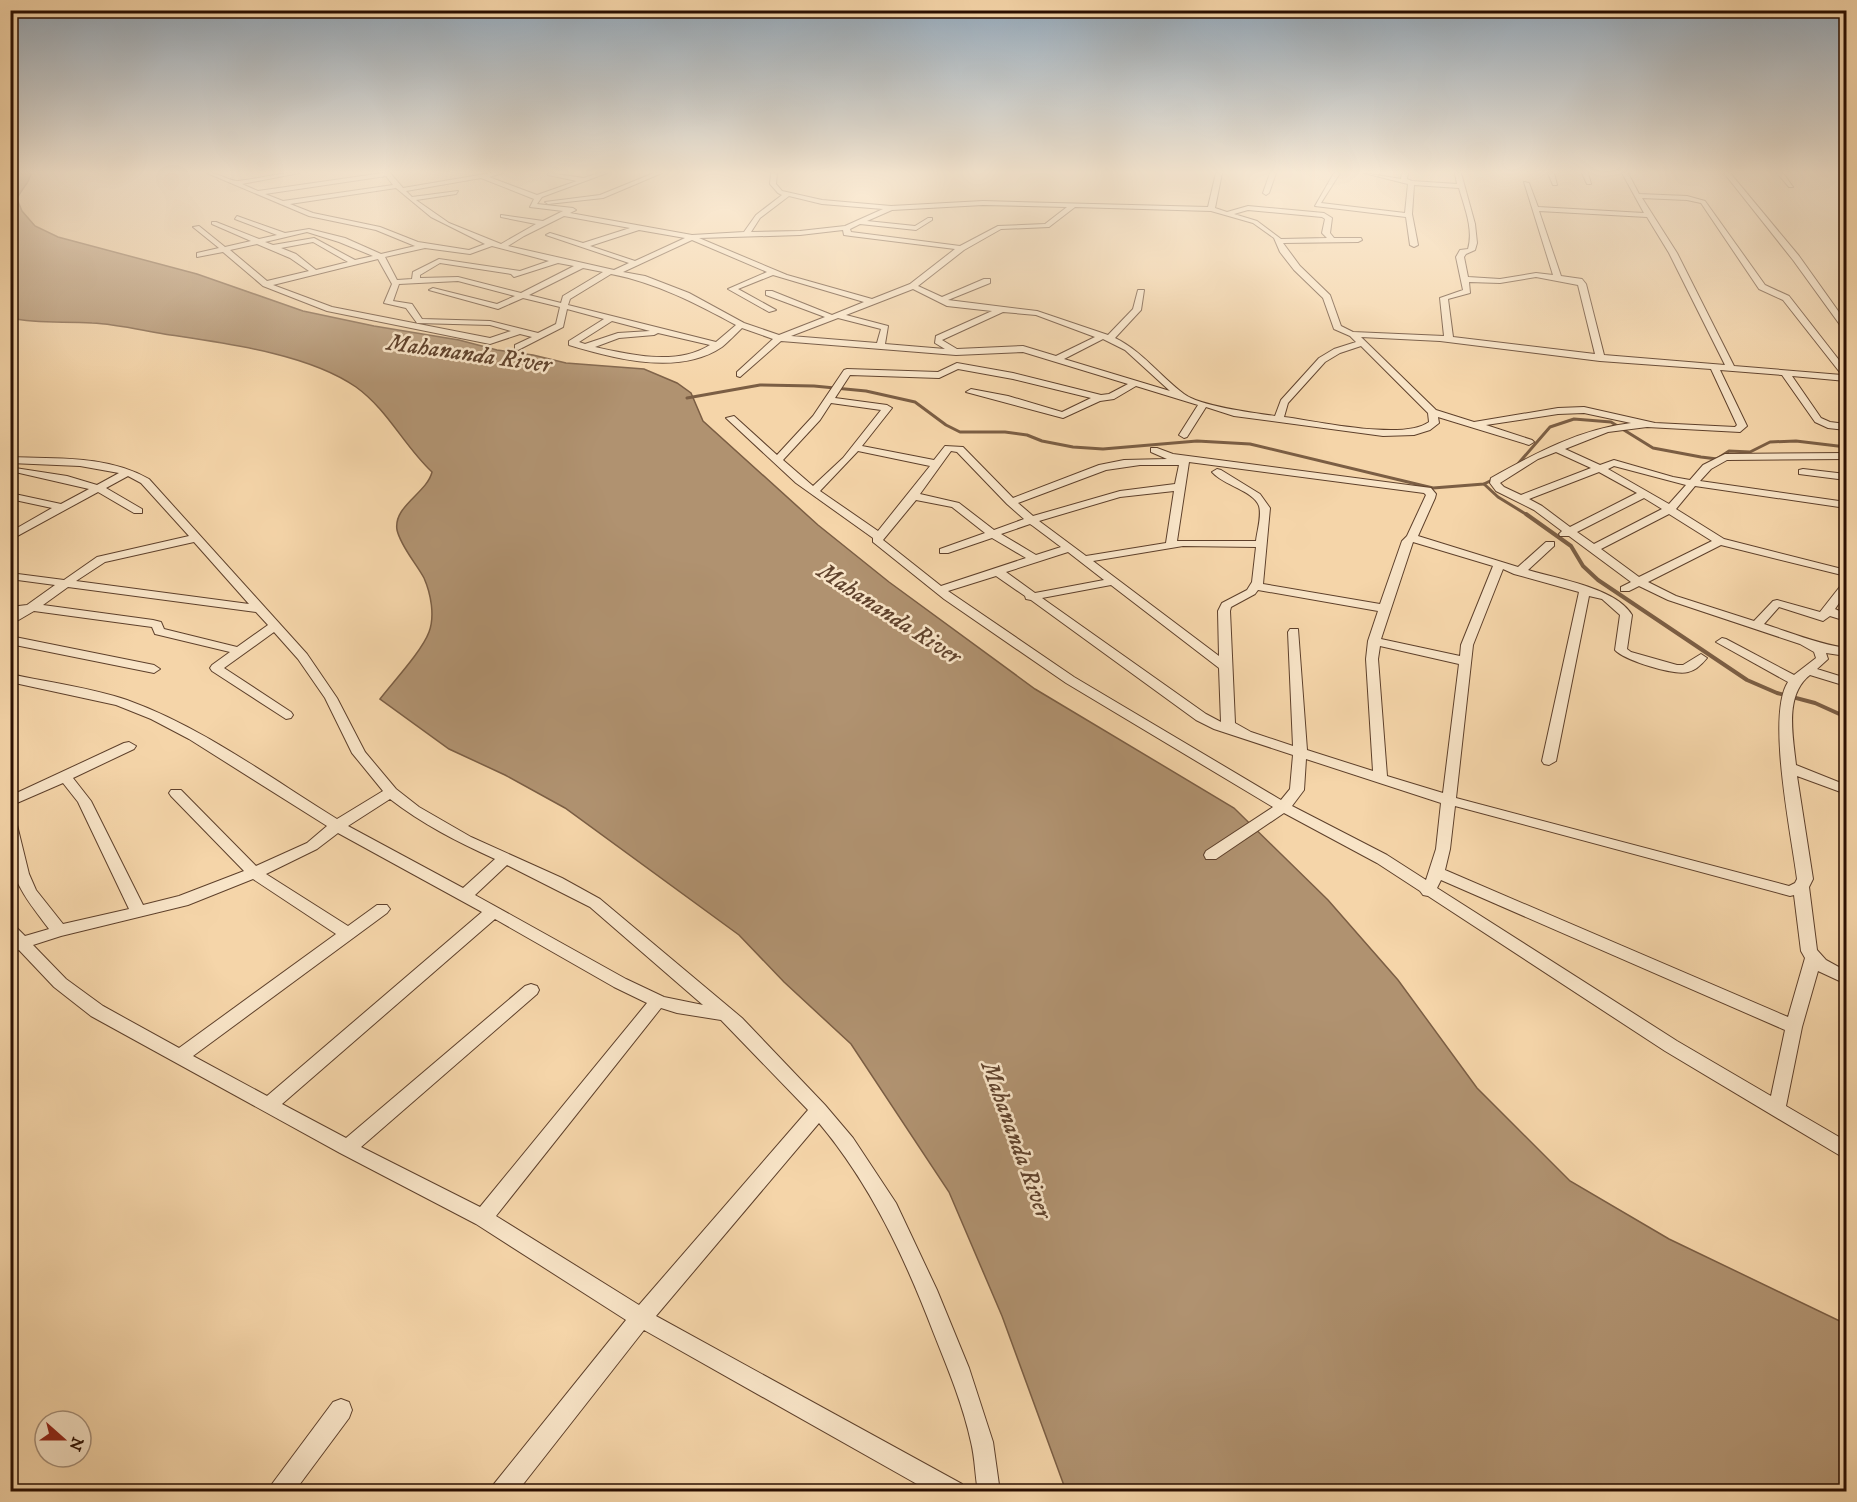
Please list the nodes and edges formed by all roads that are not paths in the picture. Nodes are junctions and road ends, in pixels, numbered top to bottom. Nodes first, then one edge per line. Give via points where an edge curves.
1 (218, 243) edge
2 (251, 243) edge
3 (265, 243) edge
4 (297, 243) edge
5 (320, 243) edge
6 (349, 243) edge
7 (414, 243) edge
8 (508, 243) edge
9 (578, 243) edge
10 (591, 243) edge
11 (677, 243) edge
12 (704, 243) edge
13 (922, 243) edge
14 (970, 243) edge
15 (1281, 243) edge
16 (1474, 243) edge
17 (1546, 243) edge
18 (1667, 243) edge
19 (1731, 243) edge
20 (1784, 243) edge
21 (490, 244) joint
22 (585, 245) junction
23 (425, 246) junction
24 (275, 247) junction
25 (501, 247) junction
26 (961, 248) junction
27 (226, 249) junction
28 (459, 250) junction
29 (200, 255) dead end
30 (379, 256) junction
31 (439, 261) junction
32 (557, 261) junction
33 (635, 262) junction
34 (355, 263) junction
35 (581, 266) junction
36 (613, 271) junction
37 (315, 272) junction
38 (522, 273) junction
39 (772, 273) junction
40 (1558, 278) junction
41 (1464, 279) junction
42 (416, 281) junction
43 (987, 281) dead end
44 (396, 282) junction
45 (266, 284) junction
46 (483, 285) junction
47 (913, 286) junction
48 (433, 290) dead end
49 (1141, 292) dead end
50 (769, 293) dead end
51 (454, 296) junction
52 (522, 296) junction
53 (942, 300) junction
54 (873, 302) junction
55 (564, 305) junction
56 (1002, 309) junction
57 (772, 310) dead end
58 (837, 317) junction
59 (612, 319) junction
60 (741, 325) junction
61 (1846, 327) edge
62 (520, 331) junction
63 (662, 333) junction
64 (1353, 334) junction
65 (539, 336) junction
66 (779, 338) junction
67 (1106, 338) junction
68 (1449, 339) junction
69 (1362, 342) junction
70 (719, 345) junction
71 (587, 346) junction
72 (880, 346) junction
73 (518, 347) dead end
74 (956, 352) junction
75 (1057, 358) junction
76 (1600, 358) junction
77 (1715, 368) junction
78 (1732, 370) junction
79 (1785, 373) junction
80 (740, 374) dead end
81 (1846, 376) edge
82 (1134, 384) junction
83 (971, 392) dead end
84 (831, 395) junction
85 (1098, 398) junction
86 (1184, 399) junction
87 (1203, 405) junction
88 (1433, 412) junction
89 (731, 418) dead end
90 (1278, 420) junction
91 (1471, 425) junction
92 (1644, 425) junction
93 (1846, 427) edge
94 (1184, 435) dead end
95 (1529, 442) dead end
96 (856, 448) junction
97 (1555, 448) junction
98 (1154, 450) dead end
99 (1846, 456) edge
100 (1172, 457) junction
101 (777, 460) junction
102 (1184, 462) junction
103 (937, 464) junction
104 (15, 465) edge
105 (1599, 467) junction
106 (1803, 471) dead end
107 (128, 472) junction
108 (1217, 472) dead end
109 (1846, 477) edge
110 (1693, 483) junction
111 (98, 487) junction
112 (1180, 487) junction
113 (814, 491) junction
114 (1645, 493) junction
115 (10, 496) edge
116 (913, 496) junction
117 (1521, 499) junction
118 (1011, 502) junction
119 (1846, 505) edge
120 (61, 507) junction
121 (1670, 509) junction
122 (138, 511) dead end
123 (1034, 520) junction
124 (1566, 533) junction
125 (993, 534) junction
126 (10, 537) edge
127 (879, 537) junction
128 (197, 538) junction
129 (1412, 538) junction
130 (1720, 541) junction
131 (1171, 544) junction
132 (1262, 544) junction
133 (1550, 544) dead end
134 (1070, 548) junction
135 (1593, 549) junction
136 (944, 550) dead end
137 (1085, 558) junction
138 (1035, 559) junction
139 (1499, 566) junction
140 (997, 572) junction
141 (1518, 572) junction
142 (1846, 573) edge
143 (10, 576) edge
144 (1115, 581) junction
145 (1637, 581) junction
146 (66, 584) junction
147 (1256, 586) junction
148 (1846, 586) edge
149 (1585, 589) junction
150 (1625, 589) dead end
151 (940, 590) junction
152 (1030, 597) junction
153 (34, 607) junction
154 (1384, 608) junction
155 (259, 609) junction
156 (10, 611) edge
157 (1828, 612) junction
158 (1846, 618) edge
159 (1743, 621) junction
160 (10, 622) edge
161 (1757, 625) junction
162 (273, 626) junction
163 (1294, 632) dead end
164 (10, 639) edge
165 (1374, 641) junction
166 (1817, 648) junction
167 (239, 651) junction
168 (1846, 652) edge
169 (1701, 658) dead end
170 (1464, 661) junction
171 (1225, 666) junction
172 (154, 669) dead end
173 (1809, 671) junction
174 (10, 678) edge
175 (1846, 682) edge
176 (1794, 684) junction
177 (286, 715) dead end
178 (1236, 730) junction
179 (129, 746) dead end
180 (1300, 753) junction
181 (1549, 761) dead end
182 (1790, 768) junction
183 (65, 776) junction
184 (1380, 778) junction
185 (1846, 790) edge
186 (391, 792) junction
187 (176, 793) dead end
188 (1448, 800) junction
189 (10, 802) edge
190 (1283, 807) junction
191 (10, 825) edge
192 (338, 826) junction
193 (1211, 855) dead end
194 (506, 858) junction
195 (1437, 872) junction
196 (254, 873) junction
197 (1801, 887) junction
198 (1428, 891) junction
199 (465, 895) junction
200 (382, 909) dead end
201 (494, 911) junction
202 (139, 913) junction
203 (59, 931) junction
204 (348, 934) junction
205 (15, 941) edge
206 (1813, 959) junction
207 (1846, 978) edge
208 (531, 990) dead end
209 (658, 1001) junction
210 (724, 1014) junction
211 (1794, 1027) junction
212 (178, 1057) junction
213 (269, 1105) junction
214 (1777, 1108) junction
215 (819, 1110) junction
216 (347, 1148) junction
217 (1846, 1150) edge
218 (483, 1218) junction
219 (641, 1318) junction
220 (341, 1410) dead end
221 (280, 1491) edge
222 (502, 1491) edge
223 (954, 1491) edge
224 (989, 1491) edge

1 - 27 street
2 - 27 street
3 - 24 street
4 - 24 street
5 - 34 street
6 - 30 street
7 - 23 street
8 - 25 street
9 - 22 street
10 - 22 street
11 - 33 street
12 - 39 street
13 - 26 street
14 - 26 street
15 - 64 street via 1297,268 1327,297 1336,327
16 - 41 street via 1460,257
17 - 40 street
18 - 78 street
19 - 81 street via 1758,282 1783,295
20 - 61 street
21 - 25 street
21 - 28 street via 475,251
22 - 33 street
23 - 28 street
23 - 30 street
24 - 37 street
25 - 32 street
26 - 47 street
27 - 29 street
27 - 45 street
28 - 31 street
30 - 34 street
30 - 44 street
31 - 38 street
31 - 42 street via 416,274
32 - 35 street
32 - 38 street
33 - 36 street
34 - 37 street
35 - 36 street
35 - 52 street
36 - 55 street via 567,297
36 - 60 street via 668,287
37 - 45 street
38 - 46 street
39 - 54 street
39 - 57 street via 732,289
40 - 41 street via 1536,275 1500,281
40 - 76 street via 1582,284
41 - 68 street via 1465,293 1444,298
42 - 44 street
42 - 46 street via 454,279
43 - 53 street
44 - 62 street via 388,303 409,306 420,321 490,322
45 - 62 street via 330,309 402,325 490,341
46 - 51 street
46 - 52 street
47 - 53 street
47 - 54 street
48 - 51 street
49 - 67 street via 1137,310
50 - 58 street
51 - 52 street via 496,307
52 - 55 street
53 - 56 street
54 - 58 street
55 - 59 street
55 - 65 street via 560,325
56 - 67 street via 1045,315
56 - 74 street via 938,339
58 - 66 street
58 - 72 street via 885,328
59 - 63 street
59 - 71 street via 572,343
60 - 66 street
60 - 70 street
62 - 65 street
63 - 70 street
63 - 71 street via 621,335
64 - 68 street
64 - 69 street
65 - 73 street
66 - 72 street
66 - 80 street
67 - 75 street
67 - 86 street via 1128,348
68 - 76 street
69 - 88 street
69 - 90 street via 1322,360 1284,402
70 - 71 street via 677,360
72 - 74 street
74 - 75 street via 1023,349
75 - 82 street
76 - 77 street
77 - 78 street
77 - 92 street via 1741,429
78 - 79 street
79 - 81 street
79 - 93 street via 1818,420
82 - 85 street via 1109,398
82 - 86 street
83 - 85 street via 1063,415
84 - 85 street via 848,372 938,375 957,366 1016,376
84 - 96 street via 887,407
84 - 101 street via 817,418
86 - 87 street
87 - 90 street
87 - 94 street
88 - 90 street via 1434,423 1427,428 1400,433
88 - 91 street
89 - 101 street
91 - 92 street via 1577,410
91 - 95 street
92 - 97 street via 1612,428
96 - 103 street
96 - 113 street
97 - 105 street
97 - 117 street via 1495,480 1500,489
98 - 100 street
99 - 110 street via 1725,457 1707,467
100 - 102 street
100 - 129 street via 1427,490 1430,498
101 - 113 street
102 - 112 street
102 - 118 street via 1115,464
103 - 116 street
103 - 118 street via 948,448 961,450
104 - 107 street via 78,464
104 - 111 street
105 - 110 street via 1614,462
105 - 114 street
105 - 117 street
106 - 109 street
107 - 111 street
107 - 128 street via 145,481
108 - 132 street via 1227,482 1263,501
110 - 119 street
110 - 121 street
111 - 120 street
111 - 122 street
112 - 123 street via 1150,487 1096,499
112 - 131 street
113 - 127 street
114 - 121 street
114 - 124 street
115 - 120 street
116 - 125 street via 955,506
116 - 127 street
117 - 124 street
118 - 123 street
120 - 126 street
121 - 130 street
121 - 135 street
123 - 125 street
123 - 134 street
124 - 135 street
125 - 136 street
125 - 138 street
127 - 151 street via 878,541
128 - 146 street via 108,555
128 - 155 street
129 - 139 street
129 - 154 street via 1407,541
130 - 142 street
130 - 145 street
131 - 132 street
131 - 137 street
132 - 147 street
133 - 141 street
134 - 137 street
134 - 138 street
135 - 145 street
137 - 144 street
138 - 140 street
139 - 141 street
139 - 170 street
140 - 151 street
140 - 152 street
141 - 149 street
143 - 146 street
144 - 152 street
144 - 171 street
145 - 150 street
145 - 159 street via 1672,598
146 - 153 street
146 - 155 street
147 - 154 street
147 - 171 street via 1226,605
148 - 157 street
149 - 169 street via 1608,596 1626,616 1621,651 1627,656 1677,669 1686,669
149 - 181 street
151 - 190 street via 1070,680
152 - 178 street via 1201,717
153 - 156 street
153 - 160 street
153 - 167 street via 153,624 159,631
154 - 165 street
155 - 162 street
157 - 158 street
157 - 161 street via 1823,617 1778,603
159 - 161 street
159 - 176 street via 1721,644
161 - 166 street
162 - 167 street
162 - 186 street via 303,657 331,698 359,753
163 - 180 street
164 - 172 street
165 - 170 street
165 - 184 street
166 - 168 street
166 - 173 street via 1822,659
167 - 177 street via 216,668
170 - 188 street
171 - 178 street via 1227,719
173 - 175 street
173 - 176 street
174 - 192 street via 120,702 156,716
176 - 182 street via 1787,704
178 - 180 street
179 - 183 street
180 - 184 street
180 - 190 street via 1297,790
182 - 185 street
182 - 197 street via 1805,879
183 - 189 street
183 - 202 street via 84,801
184 - 188 street
186 - 192 street
186 - 194 street via 455,834
187 - 196 street
188 - 195 street
188 - 197 street via 1772,887 1790,891
190 - 193 street
190 - 198 street via 1382,860
191 - 203 street via 21,874
192 - 196 street via 312,846
192 - 199 street
194 - 199 street
194 - 210 street via 595,903
195 - 198 street
195 - 211 street
196 - 202 street via 183,901
196 - 204 street
197 - 206 street via 1806,942
198 - 214 street via 1671,1046
199 - 201 street
200 - 204 street
201 - 209 street
201 - 213 street
202 - 203 street
203 - 205 street
204 - 212 street
205 - 212 street via 97,1011
206 - 207 street
206 - 211 street
208 - 216 street
209 - 210 street
209 - 218 street
210 - 215 street
211 - 214 street
212 - 213 street
213 - 216 street
214 - 217 street
215 - 219 street
215 - 224 street via 847,1143 889,1209 927,1290 982,1442
216 - 218 street
218 - 219 street
219 - 222 street
219 - 223 street
220 - 221 street

